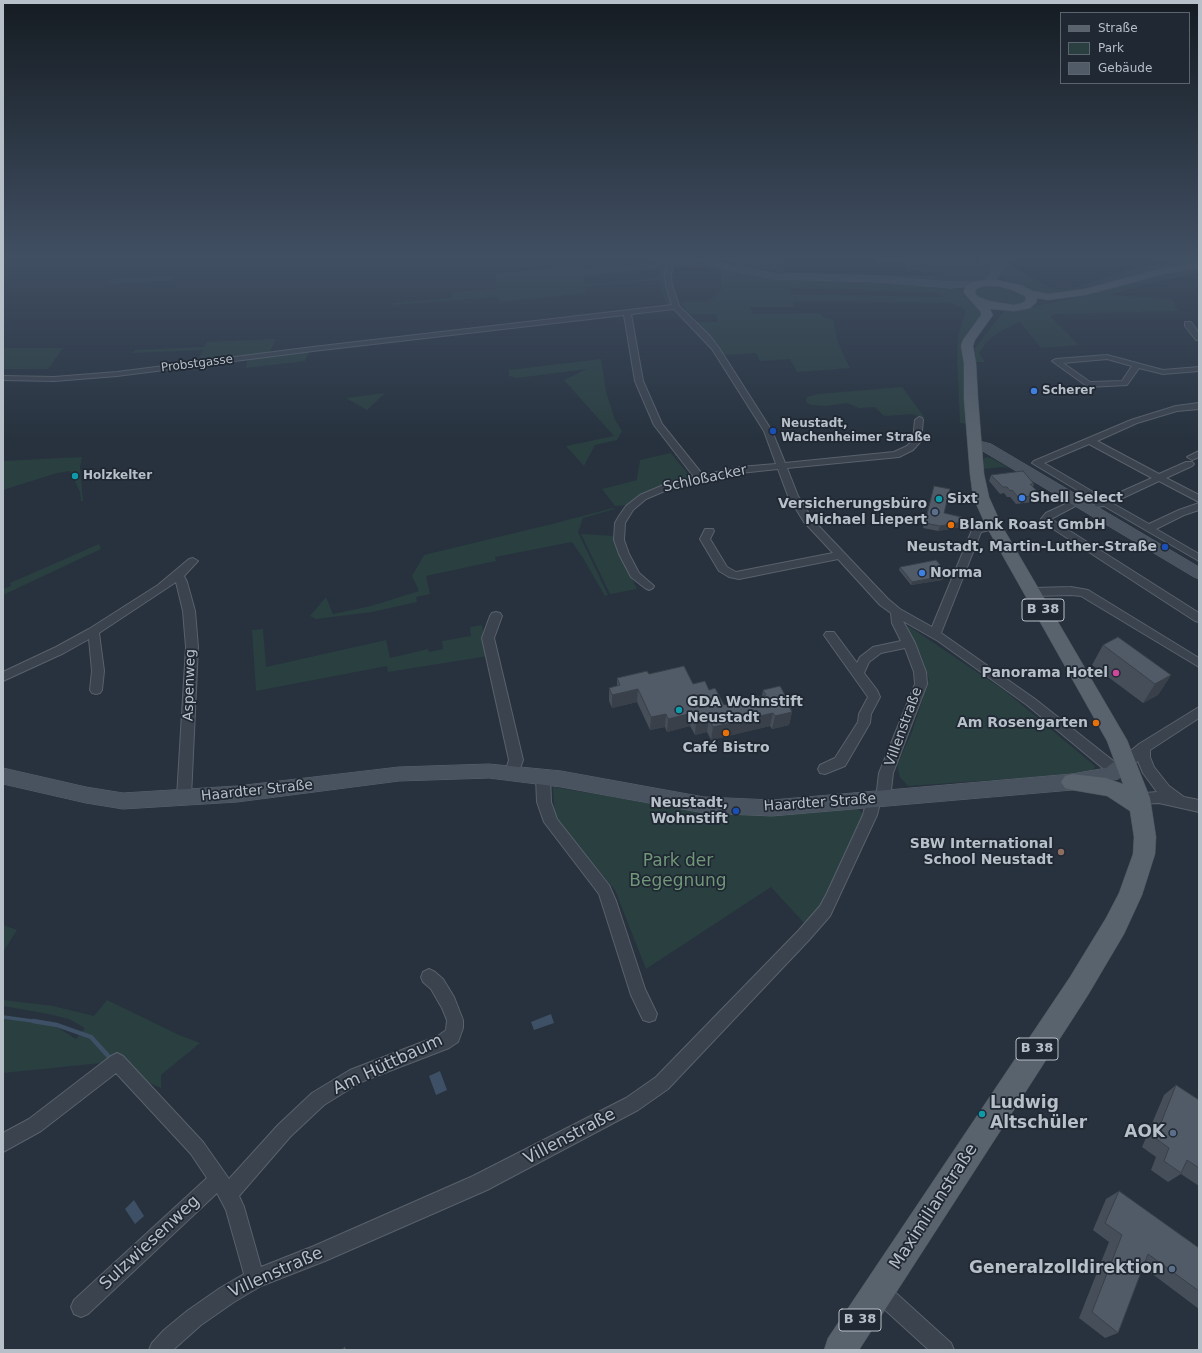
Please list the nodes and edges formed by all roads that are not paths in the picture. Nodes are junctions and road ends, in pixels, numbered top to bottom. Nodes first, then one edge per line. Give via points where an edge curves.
1 (568, 319) edge
2 (628, 319) edge
3 (688, 319) edge
4 (985, 319) edge
5 (994, 319) edge
6 (1199, 324) edge
7 (1199, 338) edge
8 (969, 351) junction
9 (1137, 365) junction
10 (1199, 369) edge
11 (3, 378) edge
12 (1199, 406) edge
13 (919, 420) dead end
14 (1090, 441) junction
15 (975, 444) junction
16 (1193, 458) edge
17 (781, 466) junction
18 (1158, 477) junction
19 (700, 478) junction
20 (1199, 500) edge
21 (1076, 502) junction
22 (1104, 503) junction
23 (1199, 506) edge
24 (1089, 509) junction
25 (994, 526) junction
26 (1150, 528) junction
27 (709, 531) dead end
28 (840, 555) junction
29 (1198, 556) edge
30 (193, 560) dead end
31 (1199, 574) edge
32 (178, 575) junction
33 (649, 586) dead end
34 (1033, 592) junction
35 (896, 612) junction
36 (496, 616) dead end
37 (1199, 618) edge
38 (93, 632) junction
39 (935, 634) junction
40 (830, 635) dead end
41 (909, 643) junction
42 (1199, 663) edge
43 (858, 674) junction
44 (3, 677) edge
45 (96, 690) dead end
46 (1199, 712) edge
47 (1144, 748) junction
48 (1121, 767) junction
49 (825, 769) dead end
50 (512, 773) junction
51 (3, 776) edge
52 (543, 777) junction
53 (1072, 782) junction
54 (184, 797) junction
55 (877, 799) junction
56 (1179, 801) junction
57 (1140, 802) junction
58 (1199, 806) edge
59 (429, 977) dead end
60 (650, 1014) dead end
61 (3, 1143) edge
62 (223, 1187) junction
63 (255, 1279) junction
64 (879, 1291) junction
65 (81, 1307) dead end
66 (159, 1350) edge
67 (840, 1350) edge
68 (944, 1350) edge

1 - 11 street, Probstgasse via 117,374 48,379
2 - 19 street via 639,381 658,425
3 - 17 street via 715,348 768,431
4 - 8 main road, B 38 via 968,343
5 - 8 main road
6 - 7 street via 1188,324
8 - 15 main road, B 38
9 - 9 street via 1107,357 1056,361 1088,385 1124,383
9 - 10 street via 1163,372
12 - 14 street via 1176,408
13 - 17 street, Schloßacker via 917,441 910,448 896,454
14 - 18 street
14 - 22 street via 1037,463
15 - 21 street via 986,447
15 - 25 main road, B 38 via 978,487
16 - 18 street
17 - 19 street, Schloßacker via 740,470
17 - 28 street via 793,496 809,522
18 - 20 street
18 - 22 street
19 - 33 street, Schloßacker via 650,493 636,502 624,516 619,540 624,554 635,576
21 - 24 street
21 - 37 street via 1048,515 1046,519
22 - 24 street
22 - 26 street
23 - 26 street
24 - 31 street
25 - 34 main road, B 38
25 - 39 street via 977,530
26 - 29 street
27 - 28 street via 705,539 723,569 733,575 739,576
28 - 35 street
30 - 32 street
32 - 38 street
32 - 54 street, Aspenweg via 189,611 192,647
34 - 42 street via 1084,593
34 - 48 main road, B 38 via 1111,728
35 - 39 street
35 - 41 street, Villenstraße via 898,623
36 - 50 street via 488,638 516,760
38 - 44 street
38 - 45 street via 98,671
39 - 48 street
40 - 43 street
41 - 43 street via 870,654 864,660
41 - 55 street, Villenstraße via 920,672 920,684
43 - 49 street via 874,697 865,714 864,723 840,762
46 - 47 street
47 - 48 street
47 - 56 street via 1143,761 1156,782
48 - 53 street, Haardter Straße via 1106,775
48 - 57 main road, Maximilianstraße / B 38
50 - 52 street, Haardter Straße
50 - 54 street, Haardter Straße via 471,771 399,774 251,793
51 - 54 street, Haardter Straße via 113,800
52 - 55 street, Haardter Straße via 717,806 772,808
52 - 60 street via 544,802 552,822 604,890 637,990
53 - 55 street, Haardter Straße
53 - 57 main road via 1111,788
55 - 63 street, Villenstraße via 825,911 662,1083 632,1104 480,1183
56 - 57 street via 1159,797
56 - 58 street
57 - 64 main road, Maximilianstraße / B 38 via 1145,837 1144,854 1130,895 1115,926 1079,986
59 - 62 street, Am Hüttbaum via 437,984 455,1020 452,1036 356,1076 318,1099
61 - 62 street via 35,1125 117,1062 197,1148
62 - 63 street via 235,1207
62 - 65 street, Sulzwiesenweg
63 - 66 street, Villenstraße via 194,1318
64 - 67 main road, Maximilianstraße / B 38
64 - 68 street

